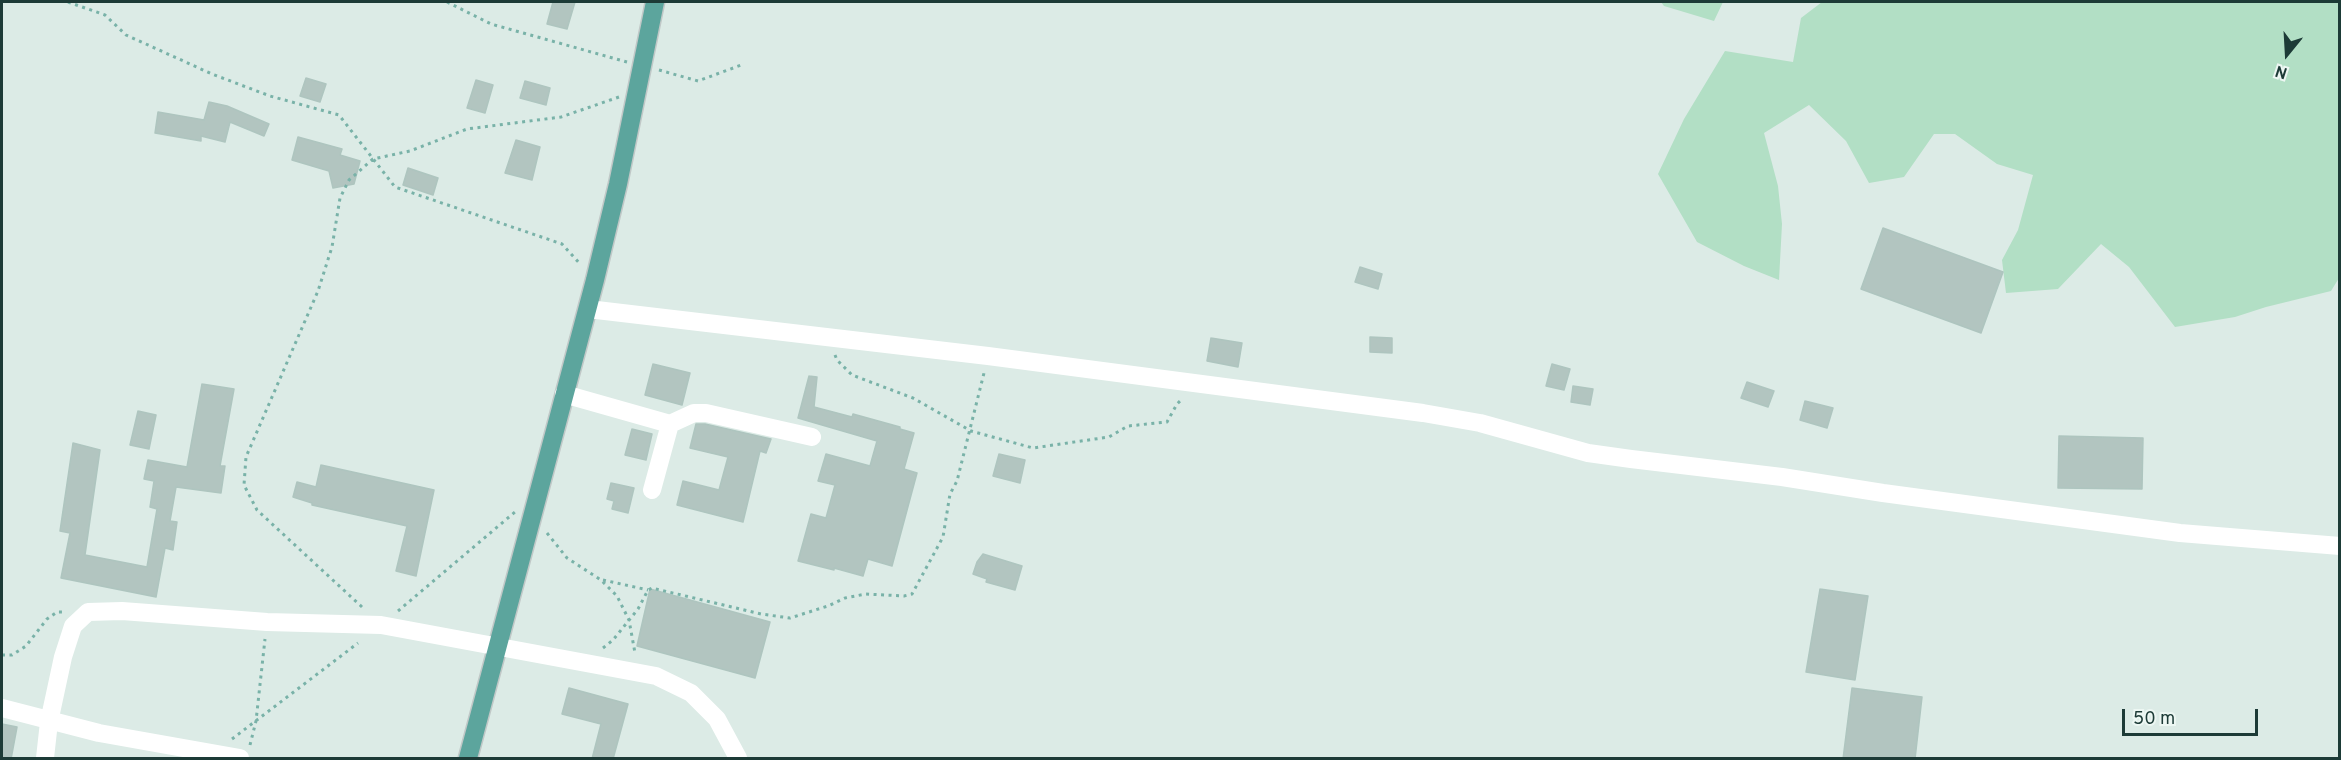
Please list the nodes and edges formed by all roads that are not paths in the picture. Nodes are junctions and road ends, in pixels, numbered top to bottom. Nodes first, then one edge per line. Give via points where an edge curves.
1 (655, 2) edge
2 (588, 309) junction
3 (564, 394) junction
4 (670, 424) junction
5 (812, 437) dead end
6 (652, 490) dead end
7 (2340, 546) edge
8 (497, 646) junction
9 (2, 708) edge
10 (50, 722) junction
11 (244, 754) edge
12 (45, 759) edge
13 (468, 759) edge
14 (738, 759) edge

1 - 2 main road
2 - 3 main road
2 - 7 street via 988,356 1434,415 1480,423 1588,453 1631,459 2180,533
3 - 4 street
3 - 8 main road
4 - 5 street via 694,413 706,413
4 - 6 street
8 - 10 street via 381,625 88,612 73,626
8 - 13 main road
8 - 14 street via 656,676 691,693 717,719
9 - 10 street
10 - 11 street
10 - 12 street

